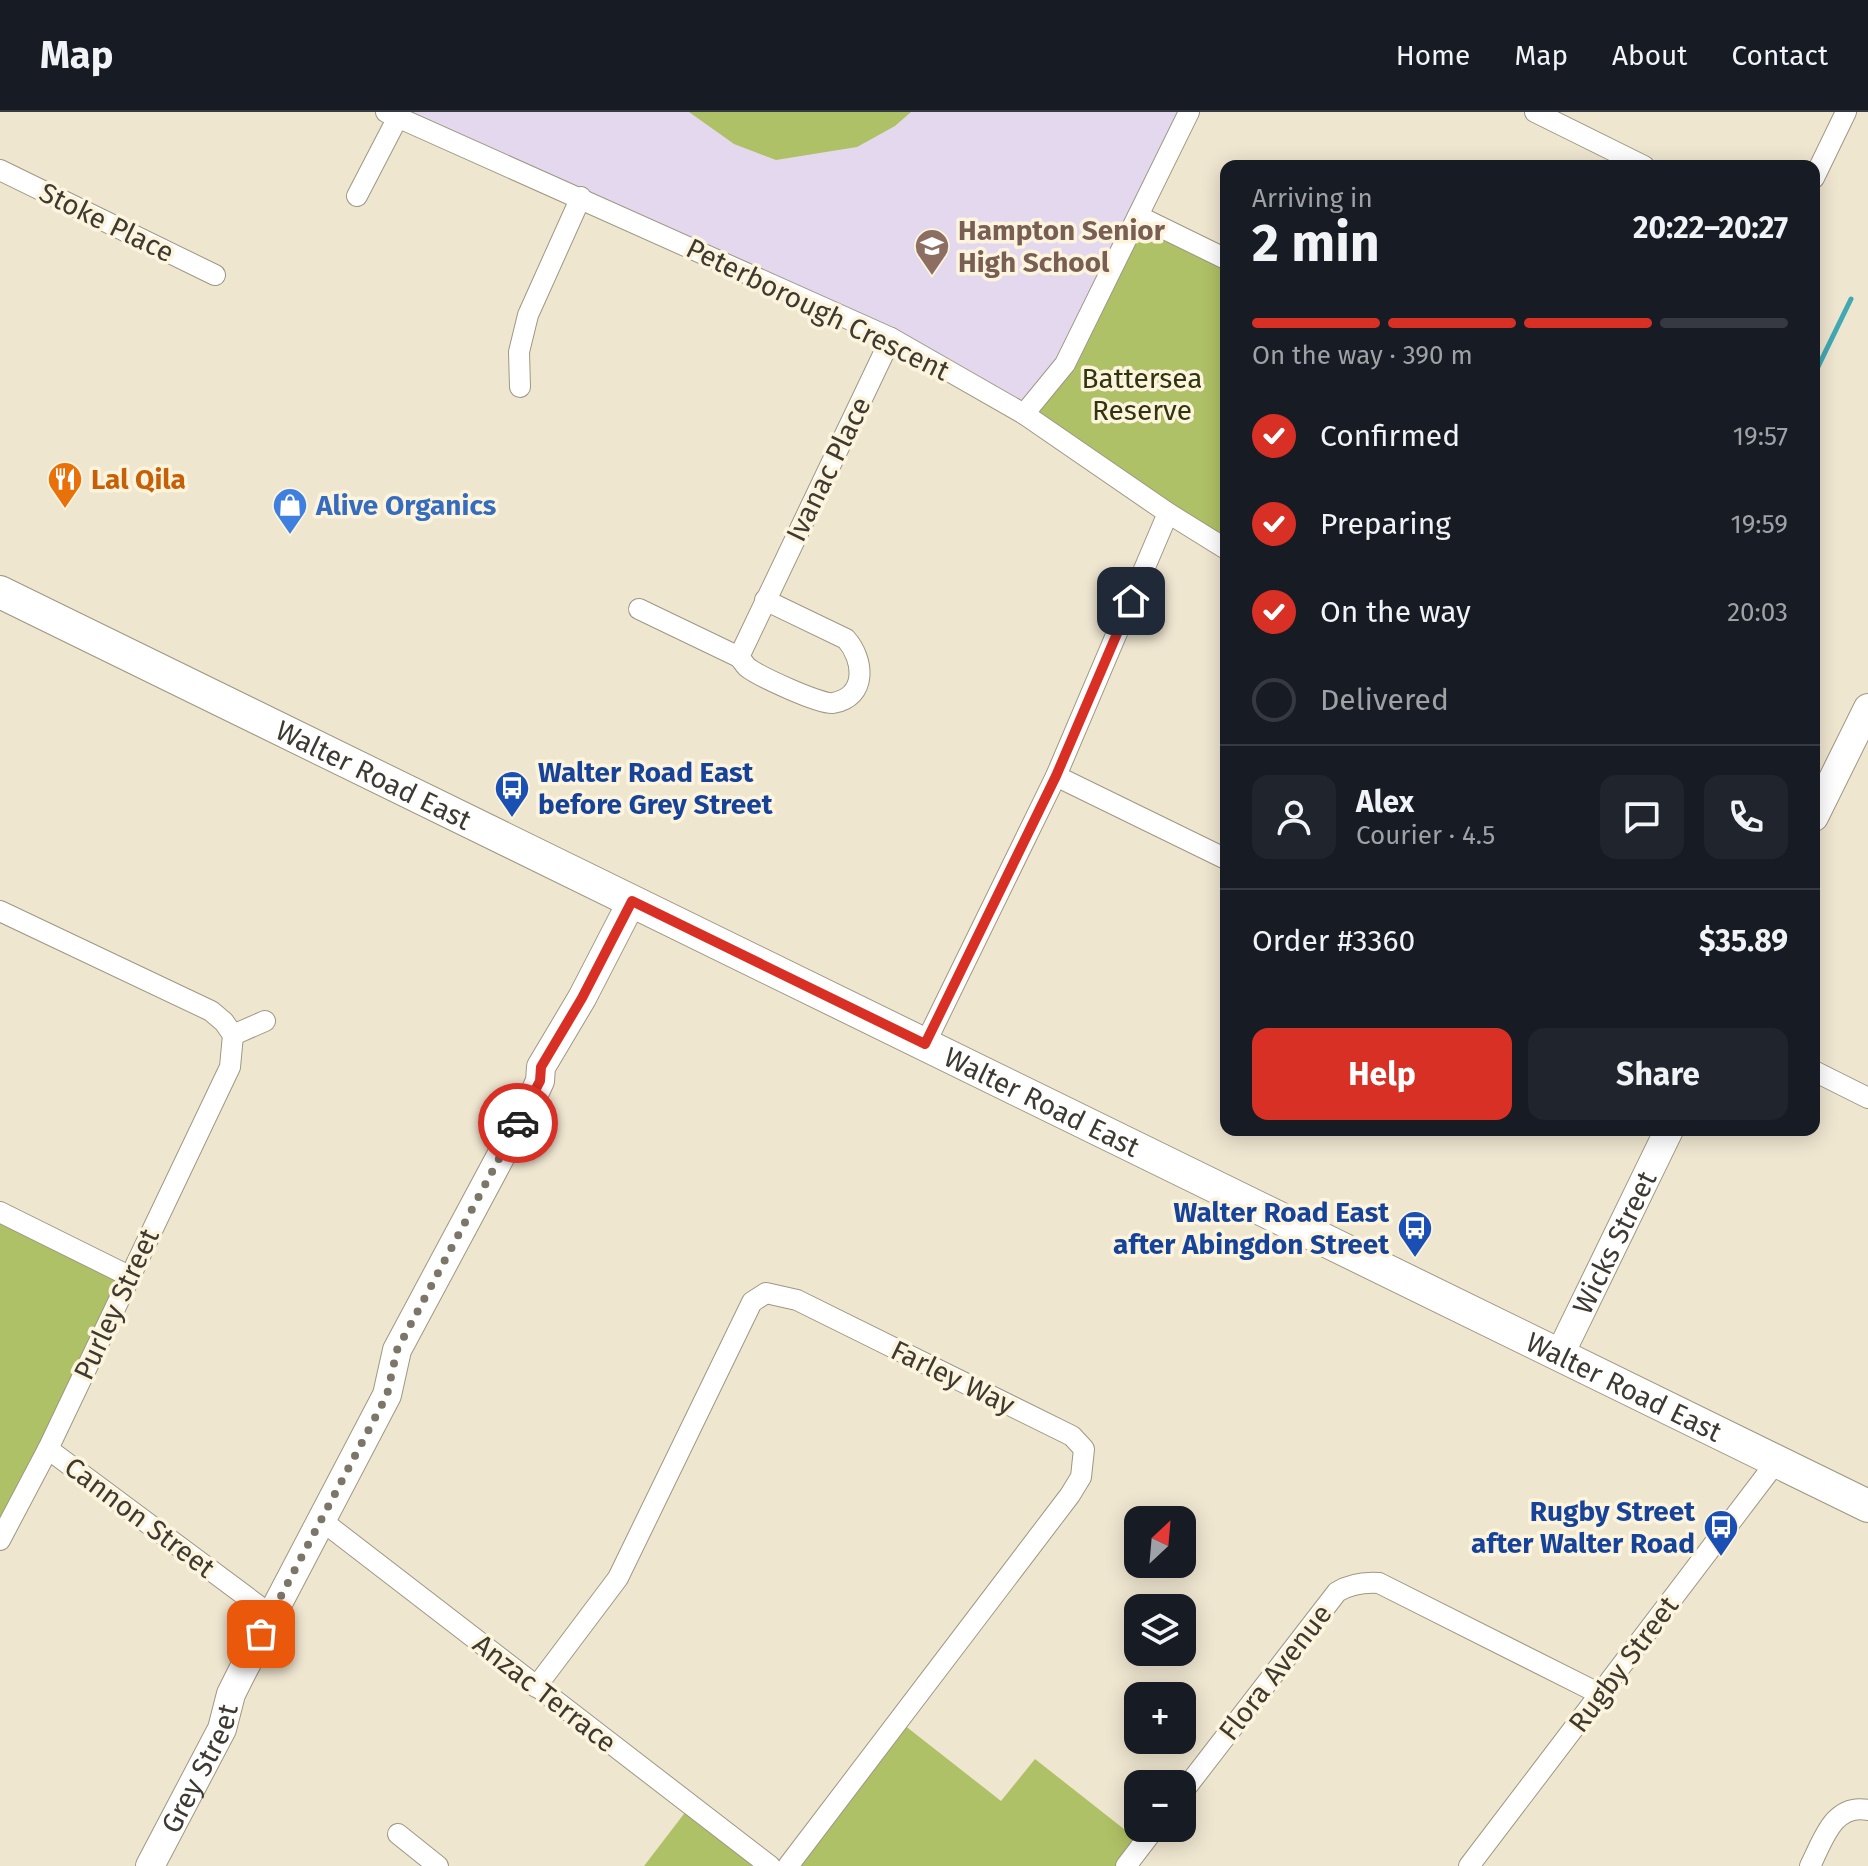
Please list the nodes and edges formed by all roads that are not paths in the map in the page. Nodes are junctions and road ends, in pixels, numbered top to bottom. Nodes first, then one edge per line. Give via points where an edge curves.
1 (1189, 112) edge
2 (1535, 112) edge
3 (1846, 112) edge
4 (392, 115) edge
5 (1632, 160) edge
6 (1820, 166) edge
7 (0, 170) edge
8 (357, 196) dead end
9 (581, 197) junction
10 (1138, 216) junction
11 (1220, 256) edge
12 (215, 275) dead end
13 (891, 338) junction
14 (520, 387) dead end
15 (1024, 414) junction
16 (1168, 513) junction
17 (1220, 545) edge
18 (0, 592) edge
19 (765, 600) junction
20 (639, 609) dead end
21 (739, 657) junction
22 (1868, 708) edge
23 (1056, 776) junction
24 (1820, 805) edge
25 (1220, 856) edge
26 (632, 901) junction
27 (0, 911) edge
28 (265, 1021) dead end
29 (233, 1035) junction
30 (925, 1044) junction
31 (1820, 1074) edge
32 (1868, 1098) edge
33 (1666, 1136) edge
34 (0, 1212) edge
35 (129, 1276) junction
36 (1560, 1354) junction
37 (48, 1449) junction
38 (1777, 1461) junction
39 (1868, 1506) edge
40 (321, 1520) junction
41 (0, 1540) edge
42 (271, 1615) junction
43 (536, 1687) junction
44 (1600, 1694) junction
45 (1196, 1775) edge
46 (1868, 1810) edge
47 (398, 1834) dead end
48 (1144, 1842) edge
49 (150, 1866) edge
50 (438, 1866) edge
51 (770, 1866) edge
52 (788, 1866) edge
53 (1126, 1866) edge
54 (1469, 1866) edge
55 (1810, 1866) edge

1 - 10 street
2 - 5 street
3 - 6 street
4 - 8 street
4 - 9 street, Peterborough Crescent
7 - 12 street, Stoke Place
9 - 13 street, Peterborough Crescent
9 - 14 street via 528,315 519,352
10 - 11 street
10 - 15 street via 1065,364
13 - 15 street, Peterborough Crescent
13 - 19 street, Ivanac Place
15 - 16 street, Peterborough Crescent
16 - 17 street, Peterborough Crescent
16 - 23 street
18 - 26 main road, Walter Road East
19 - 21 street, Ivanac Place
19 - 21 street via 846,639 858,657 860,680 843,699 818,701 747,667
20 - 21 street
22 - 24 street
23 - 25 street
23 - 30 street
26 - 30 main road, Walter Road East
26 - 40 street, Grey Street via 397,1350 387,1395
27 - 29 street via 211,1011
28 - 29 street
29 - 35 street, Purley Street via 230,1067
30 - 36 main road, Walter Road East
31 - 32 street
33 - 36 street, Wicks Street
34 - 35 street
35 - 37 street, Purley Street
36 - 38 main road, Walter Road East
37 - 41 street, Purley Street
37 - 42 street, Cannon Street
38 - 39 main road, Walter Road East
38 - 44 street, Rugby Street
40 - 42 street, Grey Street
40 - 43 street, Anzac Terrace
42 - 49 street, Grey Street via 231,1694 222,1729
43 - 51 street, Anzac Terrace
43 - 52 street, Farley Way via 618,1578 752,1302 766,1293 797,1300 1072,1436 1084,1449 1081,1477 1070,1495
44 - 45 street, Flora Avenue via 1379,1583 1357,1583 1337,1592
44 - 54 street, Rugby Street
46 - 55 street via 1857,1808 1836,1817
47 - 50 street
48 - 53 street

